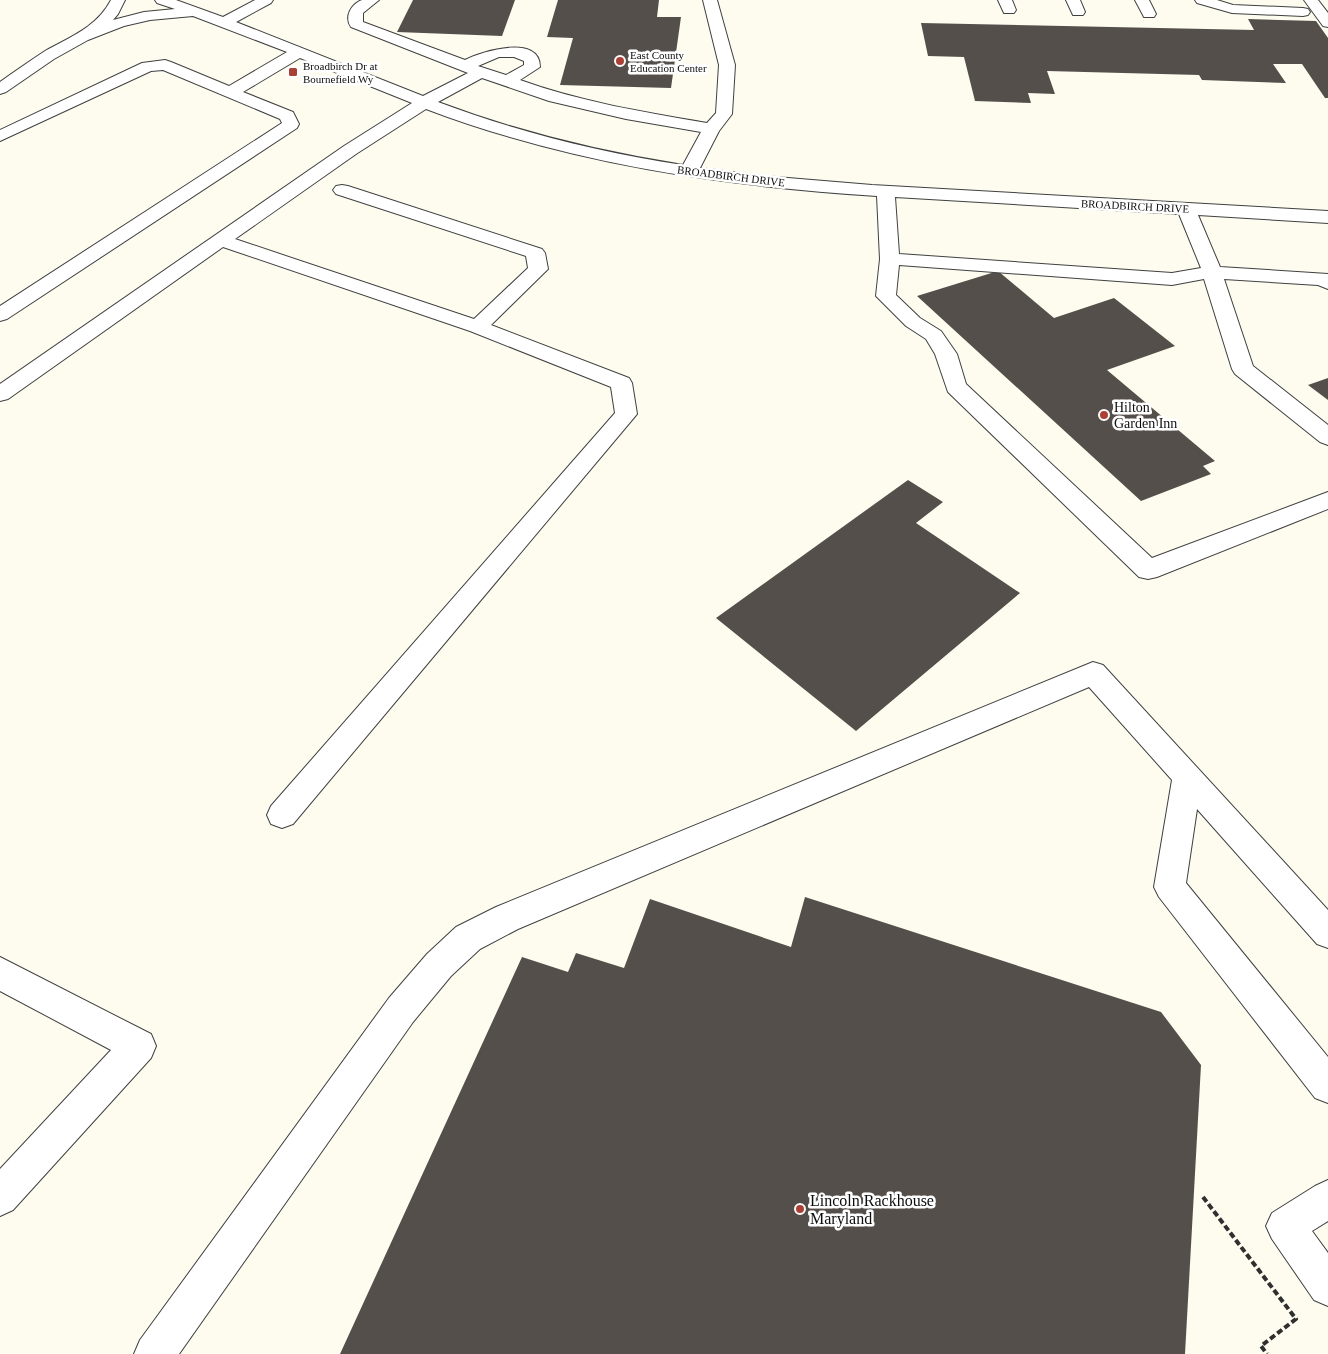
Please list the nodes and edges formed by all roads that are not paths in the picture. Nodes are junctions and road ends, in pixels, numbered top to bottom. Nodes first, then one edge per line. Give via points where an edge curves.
1 (118, 0) edge
2 (162, 0) edge
3 (266, 0) edge
4 (372, 0) edge
5 (710, 0) edge
6 (1142, 0) edge
7 (1202, 0) edge
8 (1307, 6) edge
9 (200, 12) junction
10 (1149, 14) dead end
11 (226, 21) junction
12 (1328, 23) edge
13 (88, 34) junction
14 (300, 51) junction
15 (474, 69) junction
16 (508, 81) junction
17 (0, 89) edge
18 (231, 92) junction
19 (425, 102) junction
20 (711, 129) junction
21 (0, 136) edge
22 (689, 171) junction
23 (342, 190) dead end
24 (886, 192) junction
25 (1186, 209) junction
26 (1328, 217) edge
27 (220, 240) junction
28 (890, 259) junction
29 (1212, 272) junction
30 (1326, 280) edge
31 (0, 315) edge
32 (477, 327) junction
33 (0, 394) edge
34 (1328, 437) edge
35 (1328, 500) edge
36 (1187, 776) junction
37 (282, 815) dead end
38 (1328, 933) edge
39 (0, 973) edge
40 (1328, 1085) edge
41 (0, 1198) edge
42 (1328, 1199) edge
43 (1328, 1286) edge
44 (154, 1354) edge

1 - 13 street via 111,14
2 - 9 street, BROADBIRCH DRIVE
3 - 11 street
4 - 15 street via 356,11 356,24
5 - 20 street via 726,65 724,114
6 - 10 street
7 - 8 street via 1232,9
8 - 12 street
9 - 11 street, BROADBIRCH DRIVE
9 - 13 street via 138,18
11 - 14 street, BROADBIRCH DRIVE
13 - 17 street via 49,55
14 - 18 street
14 - 19 street, BROADBIRCH DRIVE
15 - 16 street
15 - 16 street via 487,54 504,51 532,59 532,67
15 - 19 street
16 - 20 street via 564,100
18 - 21 street via 165,65 148,66
18 - 31 street via 287,116 291,124
19 - 22 street, BROADBIRCH DRIVE via 552,144
19 - 27 street
20 - 22 street
22 - 24 street, BROADBIRCH DRIVE
23 - 32 street via 535,253 538,268
24 - 25 street, BROADBIRCH DRIVE
24 - 28 street
25 - 26 street, BROADBIRCH DRIVE
25 - 29 street
27 - 32 street
27 - 33 street
28 - 29 street via 1172,279
28 - 35 street via 886,296 913,322 934,335 946,354 956,387 1148,570
29 - 30 street
29 - 34 street via 1244,369
32 - 37 street via 621,383 626,414
36 - 38 street
36 - 40 street via 1170,887
36 - 44 street via 1094,673 516,914 468,938 439,965 401,1010
39 - 41 street via 139,1046
42 - 43 street via 1285,1226

